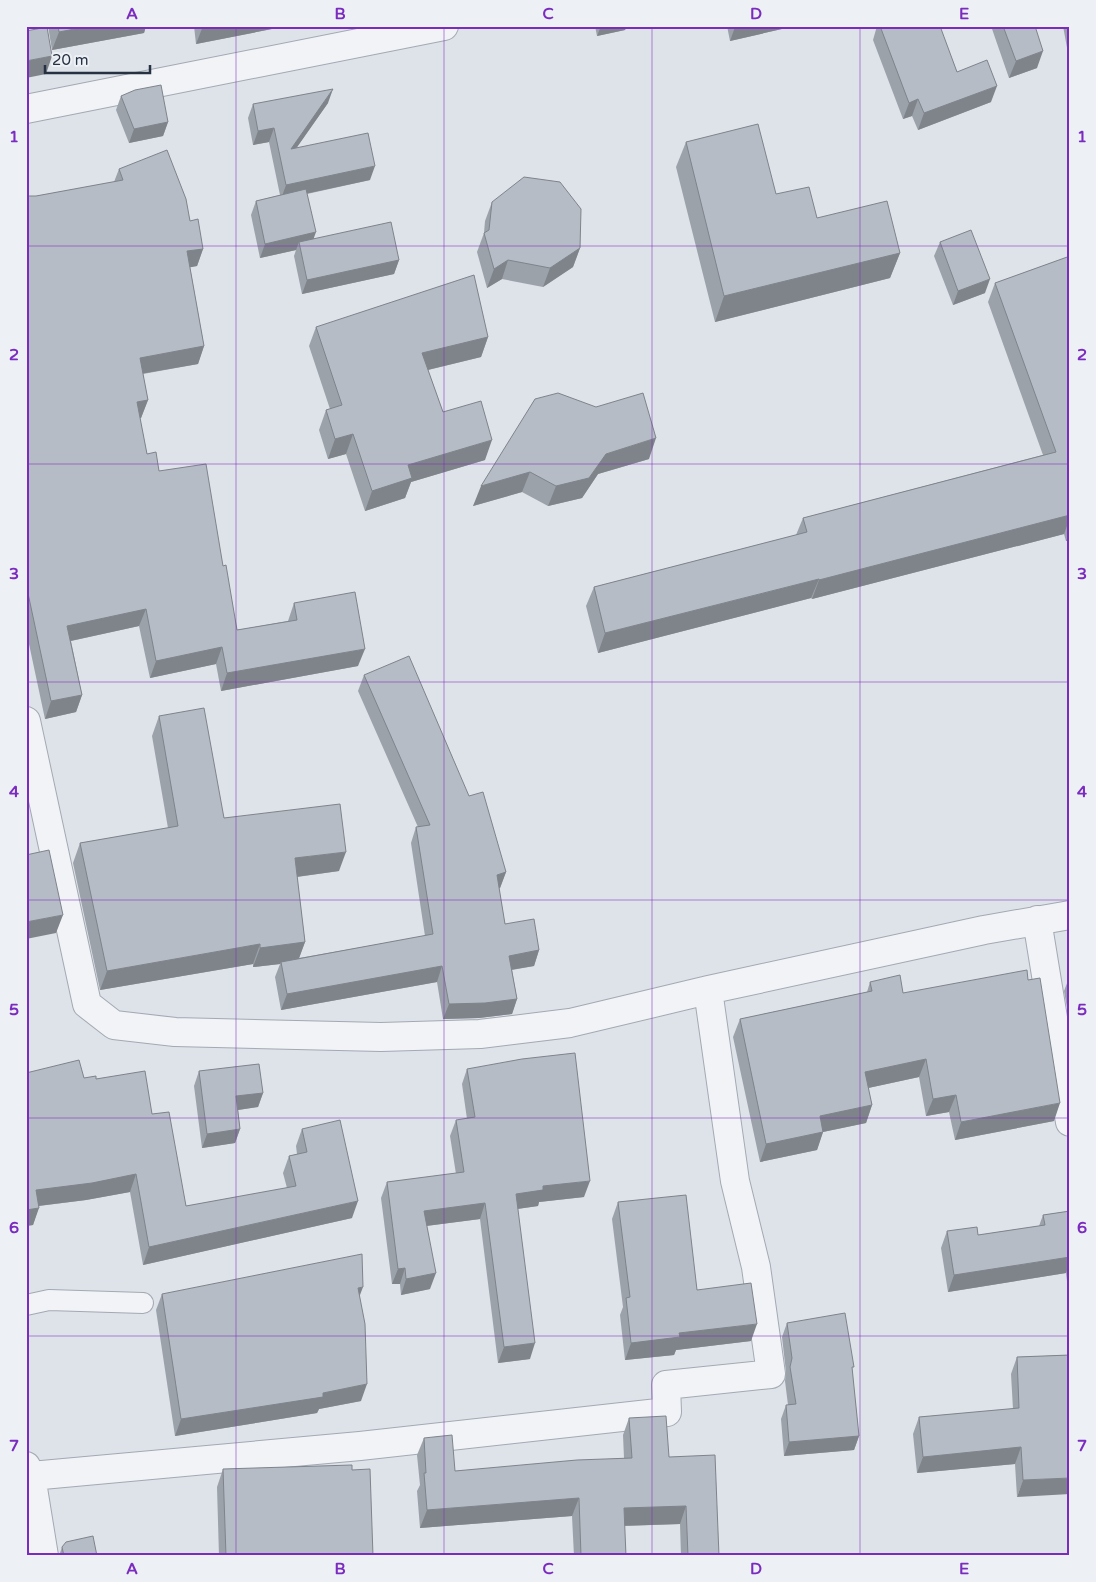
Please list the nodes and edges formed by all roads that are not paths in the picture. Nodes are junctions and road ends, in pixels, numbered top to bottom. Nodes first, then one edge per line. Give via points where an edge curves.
1 (444, 26) edge
2 (26, 109) edge
3 (26, 721) edge
4 (1070, 915) edge
5 (1037, 920) junction
6 (708, 990) junction
7 (1070, 1122) edge
8 (143, 1303) dead end
9 (26, 1305) edge
10 (29, 1471) edge
11 (44, 1556) edge

1 - 2 street
3 - 6 street via 88,1004 114,1025 175,1032 362,1037 480,1034 570,1023
4 - 5 street
5 - 6 street
5 - 7 street
6 - 10 street via 735,1181 756,1267 771,1374 666,1385 667,1412 360,1446
8 - 9 lane via 49,1300
10 - 11 street

